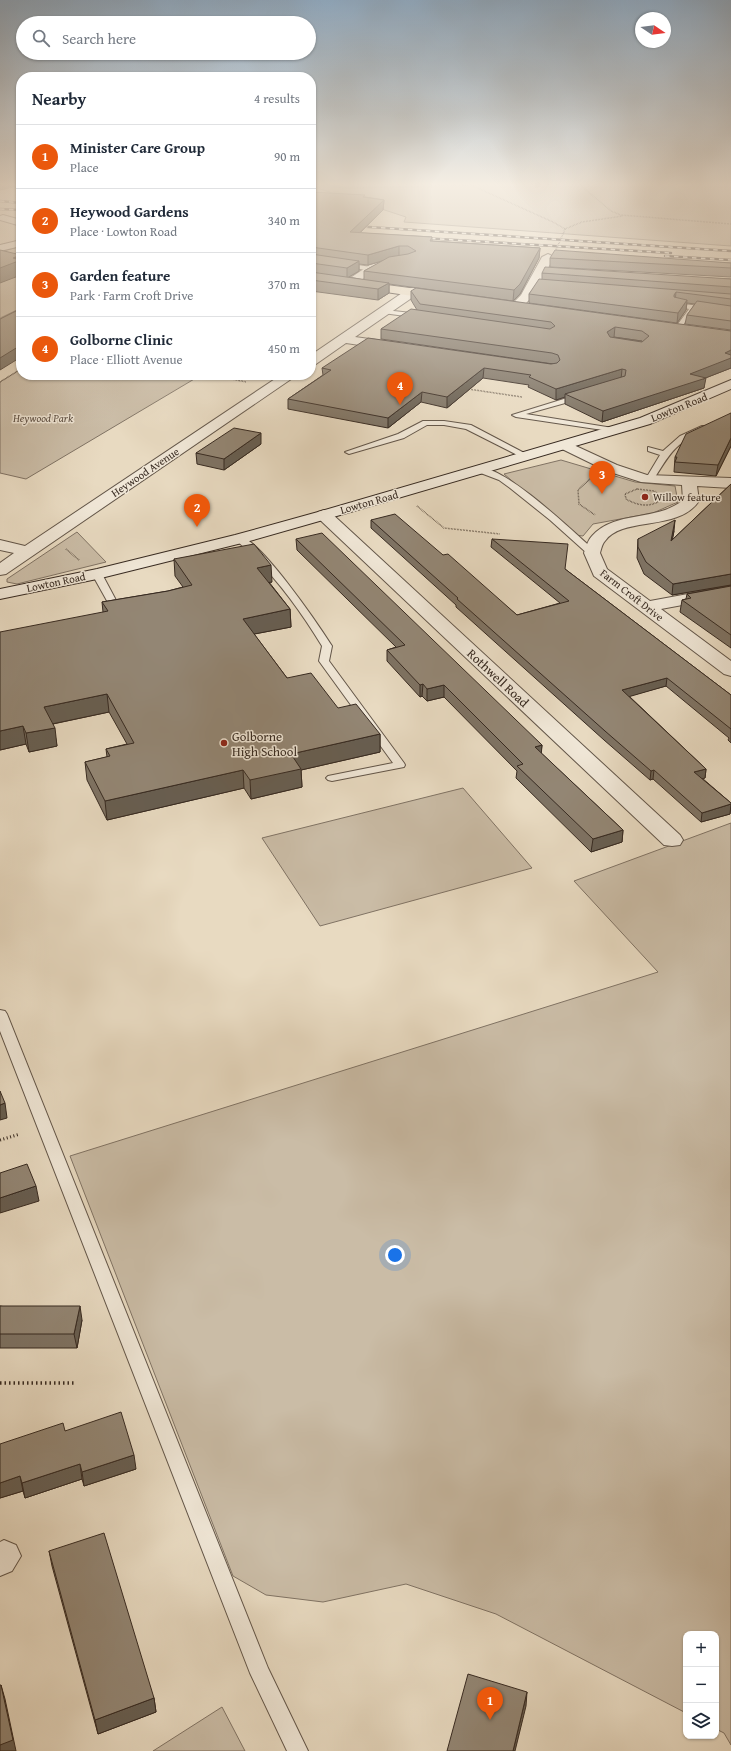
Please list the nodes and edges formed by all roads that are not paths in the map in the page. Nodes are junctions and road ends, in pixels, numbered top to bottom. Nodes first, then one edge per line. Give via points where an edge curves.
1 (351, 266) edge
2 (376, 266) edge
3 (544, 266) edge
4 (371, 269) junction
5 (541, 271) junction
6 (557, 272) edge
7 (316, 279) edge
8 (349, 283) junction
9 (412, 292) junction
10 (449, 298) edge
11 (500, 305) edge
12 (676, 305) edge
13 (515, 307) junction
14 (693, 307) junction
15 (531, 309) edge
16 (385, 312) junction
17 (731, 312) edge
18 (424, 317) edge
19 (662, 326) edge
20 (678, 328) junction
21 (693, 330) edge
22 (345, 339) junction
23 (409, 348) edge
24 (316, 358) edge
25 (283, 380) edge
26 (731, 384) edge
27 (587, 394) edge
28 (709, 425) edge
29 (614, 430) junction
30 (565, 445) junction
31 (651, 449) dead end
32 (349, 452) dead end
33 (664, 454) junction
34 (528, 457) junction
35 (481, 470) junction
36 (649, 480) junction
37 (689, 483) junction
38 (731, 483) edge
39 (324, 516) junction
40 (240, 539) junction
41 (0, 546) edge
42 (28, 551) junction
43 (592, 553) junction
44 (0, 570) edge
45 (97, 574) junction
46 (731, 591) edge
47 (0, 594) edge
48 (647, 607) junction
49 (132, 610) edge
50 (731, 670) edge
51 (332, 778) dead end
52 (672, 840) dead end
53 (0, 1014) edge
54 (298, 1751) edge

1 - 4 lane
2 - 4 street
3 - 5 street
4 - 8 street
5 - 6 street
5 - 13 street via 537,285
7 - 8 main road
8 - 9 main road
9 - 10 main road
9 - 16 street
11 - 13 main road
12 - 14 lane
13 - 15 main road
14 - 17 lane
14 - 20 lane
16 - 18 lane
16 - 22 street
19 - 20 main road
20 - 21 main road
22 - 23 street
22 - 24 street
25 - 42 street, Heywood Avenue
26 - 29 street, Lowton Road via 645,421
27 - 29 lane via 516,415
28 - 33 lane via 682,436
29 - 30 street, Lowton Road
30 - 34 street, Lowton Road
30 - 36 street via 616,470
31 - 33 lane
32 - 34 lane via 400,436 426,424 444,423 468,427
33 - 36 lane
34 - 35 street, Lowton Road
35 - 39 street, Lowton Road
35 - 43 lane via 502,478 513,486
36 - 37 street
37 - 38 street
37 - 43 street, Farm Croft Drive via 691,501 680,511 619,526 600,536
39 - 40 street, Lowton Road
39 - 52 street, Rothwell Road
40 - 45 street, Lowton Road
40 - 51 lane via 261,556 314,625 328,646 324,661 400,765
41 - 42 street
42 - 44 street, Heywood Avenue
43 - 48 street, Farm Croft Drive via 600,572
45 - 47 street, Lowton Road
45 - 49 lane via 114,606
46 - 48 street
48 - 50 street, Farm Croft Drive
53 - 54 lane via 260,1673

